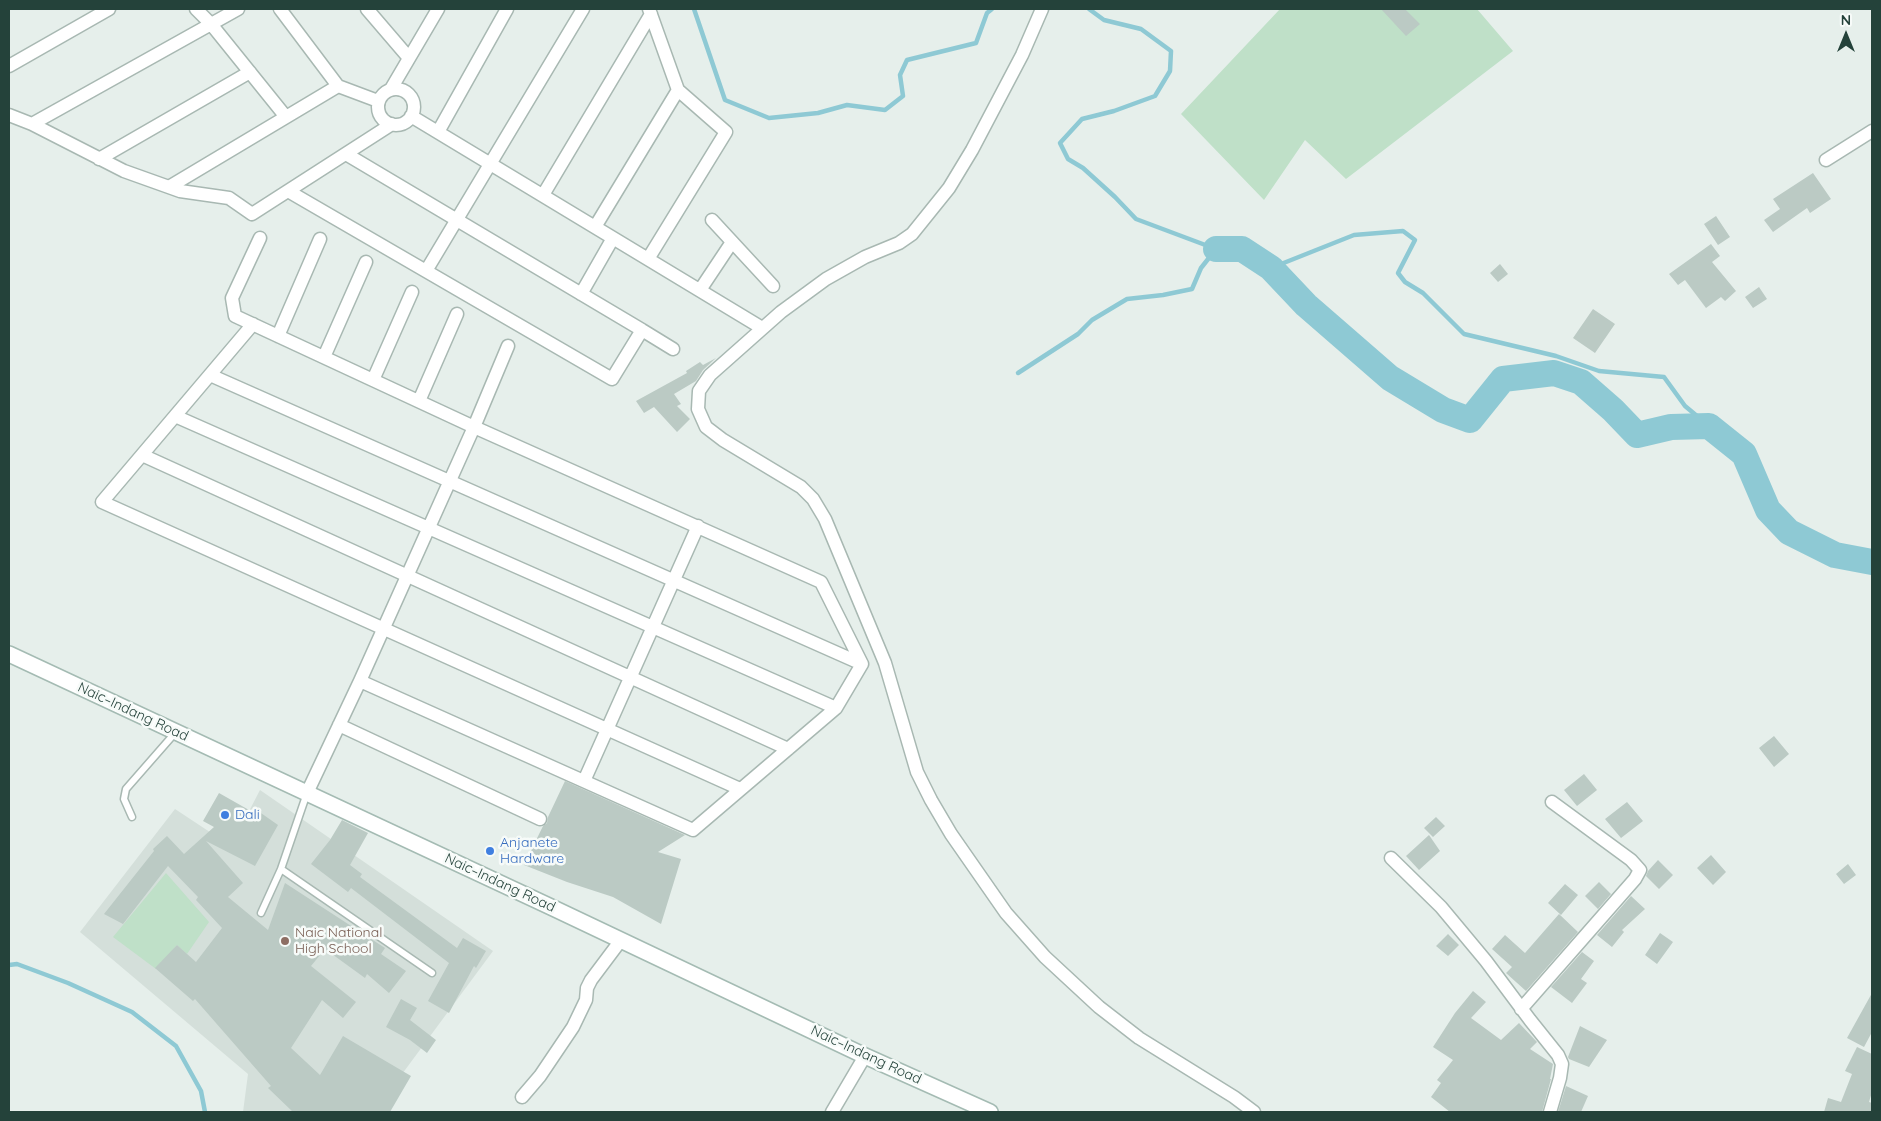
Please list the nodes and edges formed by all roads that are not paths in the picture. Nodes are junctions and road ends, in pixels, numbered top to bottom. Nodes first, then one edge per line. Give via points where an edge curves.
1 (109, 9) edge
2 (196, 9) edge
3 (238, 9) edge
4 (280, 9) edge
5 (367, 9) edge
6 (507, 9) edge
7 (583, 9) edge
8 (436, 10) edge
9 (650, 12) edge
10 (1039, 14) edge
11 (211, 24) junction
12 (409, 58) junction
13 (9, 66) edge
14 (250, 72) junction
15 (338, 86) junction
16 (391, 89) junction
17 (678, 90) junction
18 (378, 101) junction
19 (9, 115) edge
20 (411, 116) junction
21 (286, 117) junction
22 (32, 124) junction
23 (392, 124) junction
24 (1872, 131) edge
25 (438, 132) junction
26 (346, 154) junction
27 (99, 159) junction
28 (1826, 160) dead end
29 (490, 164) junction
30 (169, 187) junction
31 (288, 191) junction
32 (543, 196) junction
33 (456, 219) junction
34 (712, 220) dead end
35 (595, 227) junction
36 (260, 238) dead end
37 (613, 238) junction
38 (320, 239) dead end
39 (732, 242) junction
40 (648, 259) junction
41 (366, 262) dead end
42 (426, 271) junction
43 (773, 286) dead end
44 (700, 290) junction
45 (412, 292) dead end
46 (581, 294) junction
47 (457, 314) dead end
48 (252, 324) junction
49 (762, 328) junction
50 (642, 330) junction
51 (278, 336) junction
52 (508, 346) dead end
53 (673, 349) dead end
54 (324, 357) junction
55 (210, 375) junction
56 (373, 380) junction
57 (419, 401) junction
58 (175, 416) junction
59 (474, 427) junction
60 (142, 454) junction
61 (450, 481) junction
62 (698, 526) junction
63 (429, 528) junction
64 (407, 575) junction
65 (674, 580) junction
66 (653, 627) junction
67 (384, 629) junction
68 (9, 654) edge
69 (862, 664) junction
70 (630, 677) junction
71 (360, 681) junction
72 (836, 708) junction
73 (339, 725) junction
74 (607, 729) junction
75 (175, 732) junction
76 (788, 749) junction
77 (584, 781) junction
78 (740, 789) junction
79 (307, 793) junction
80 (1552, 802) dead end
81 (132, 817) dead end
82 (540, 819) dead end
83 (1391, 858) dead end
84 (281, 869) junction
85 (261, 913) dead end
86 (621, 940) junction
87 (432, 973) dead end
88 (1521, 1009) junction
89 (865, 1056) junction
90 (522, 1097) dead end
91 (832, 1112) edge
92 (990, 1112) edge
93 (1254, 1112) edge
94 (1550, 1112) edge

1 - 13 street
2 - 11 street
3 - 11 street
4 - 15 street
5 - 12 street
6 - 25 street
7 - 29 street
8 - 12 street
9 - 17 street
9 - 32 street
10 - 49 street via 1022,55 958,173 912,234 826,279
11 - 14 street
11 - 22 street
12 - 16 street
14 - 21 street
14 - 27 street
15 - 18 street
15 - 21 street
16 - 18 street
16 - 20 street via 404,91 412,99
17 - 35 street
17 - 40 street via 726,132
18 - 23 street via 378,113
19 - 22 street
20 - 23 street via 403,124
20 - 25 street
21 - 30 street
22 - 27 street
23 - 26 street
24 - 28 street
25 - 29 street
26 - 31 street
26 - 33 street
27 - 30 street via 124,172
29 - 32 street
29 - 33 street
30 - 31 street via 229,198 252,214
31 - 42 street
32 - 35 street
33 - 42 street
33 - 46 street
34 - 39 street
35 - 37 street
36 - 48 street via 232,298 235,316
37 - 40 street
37 - 46 street
38 - 51 street
39 - 43 street
39 - 44 street
40 - 44 street
41 - 54 street
42 - 50 street via 612,379
44 - 49 street
45 - 56 street
46 - 50 street
47 - 57 street
48 - 51 street
48 - 55 street
49 - 93 street via 710,375 699,391 698,409 706,427 801,487 813,498 825,519 885,663 917,772 951,834 1006,913 1045,957 1092,1001 1139,1038
50 - 53 street
51 - 54 street
52 - 59 street
54 - 56 street
55 - 58 street
55 - 61 street
56 - 57 street
57 - 59 street
58 - 60 street
58 - 63 street
59 - 61 street
59 - 62 street
60 - 64 street
60 - 67 street via 102,502
61 - 63 street
61 - 65 street
62 - 65 street
62 - 69 street via 821,582
63 - 64 street
63 - 66 street
64 - 67 street
64 - 70 street
65 - 66 street
65 - 69 street
66 - 70 street
66 - 72 street
67 - 71 street
67 - 74 street
68 - 75 main road, Naic–Indang Road
69 - 72 street
70 - 74 street
70 - 76 street
71 - 73 street
71 - 77 street
72 - 76 street
73 - 79 street
73 - 82 street
74 - 77 street
74 - 78 street
75 - 79 main road, Naic–Indang Road
75 - 81 lane via 126,788 124,799
76 - 78 street
77 - 78 street via 693,830
79 - 84 lane
79 - 86 main road, Naic–Indang Road
80 - 88 street via 1640,870
83 - 88 street via 1441,907
84 - 85 lane
84 - 87 lane
86 - 89 main road, Naic–Indang Road
86 - 90 street via 591,980 573,1027
88 - 94 street via 1561,1059 1560,1078
89 - 91 street
89 - 92 main road, Naic–Indang Road

